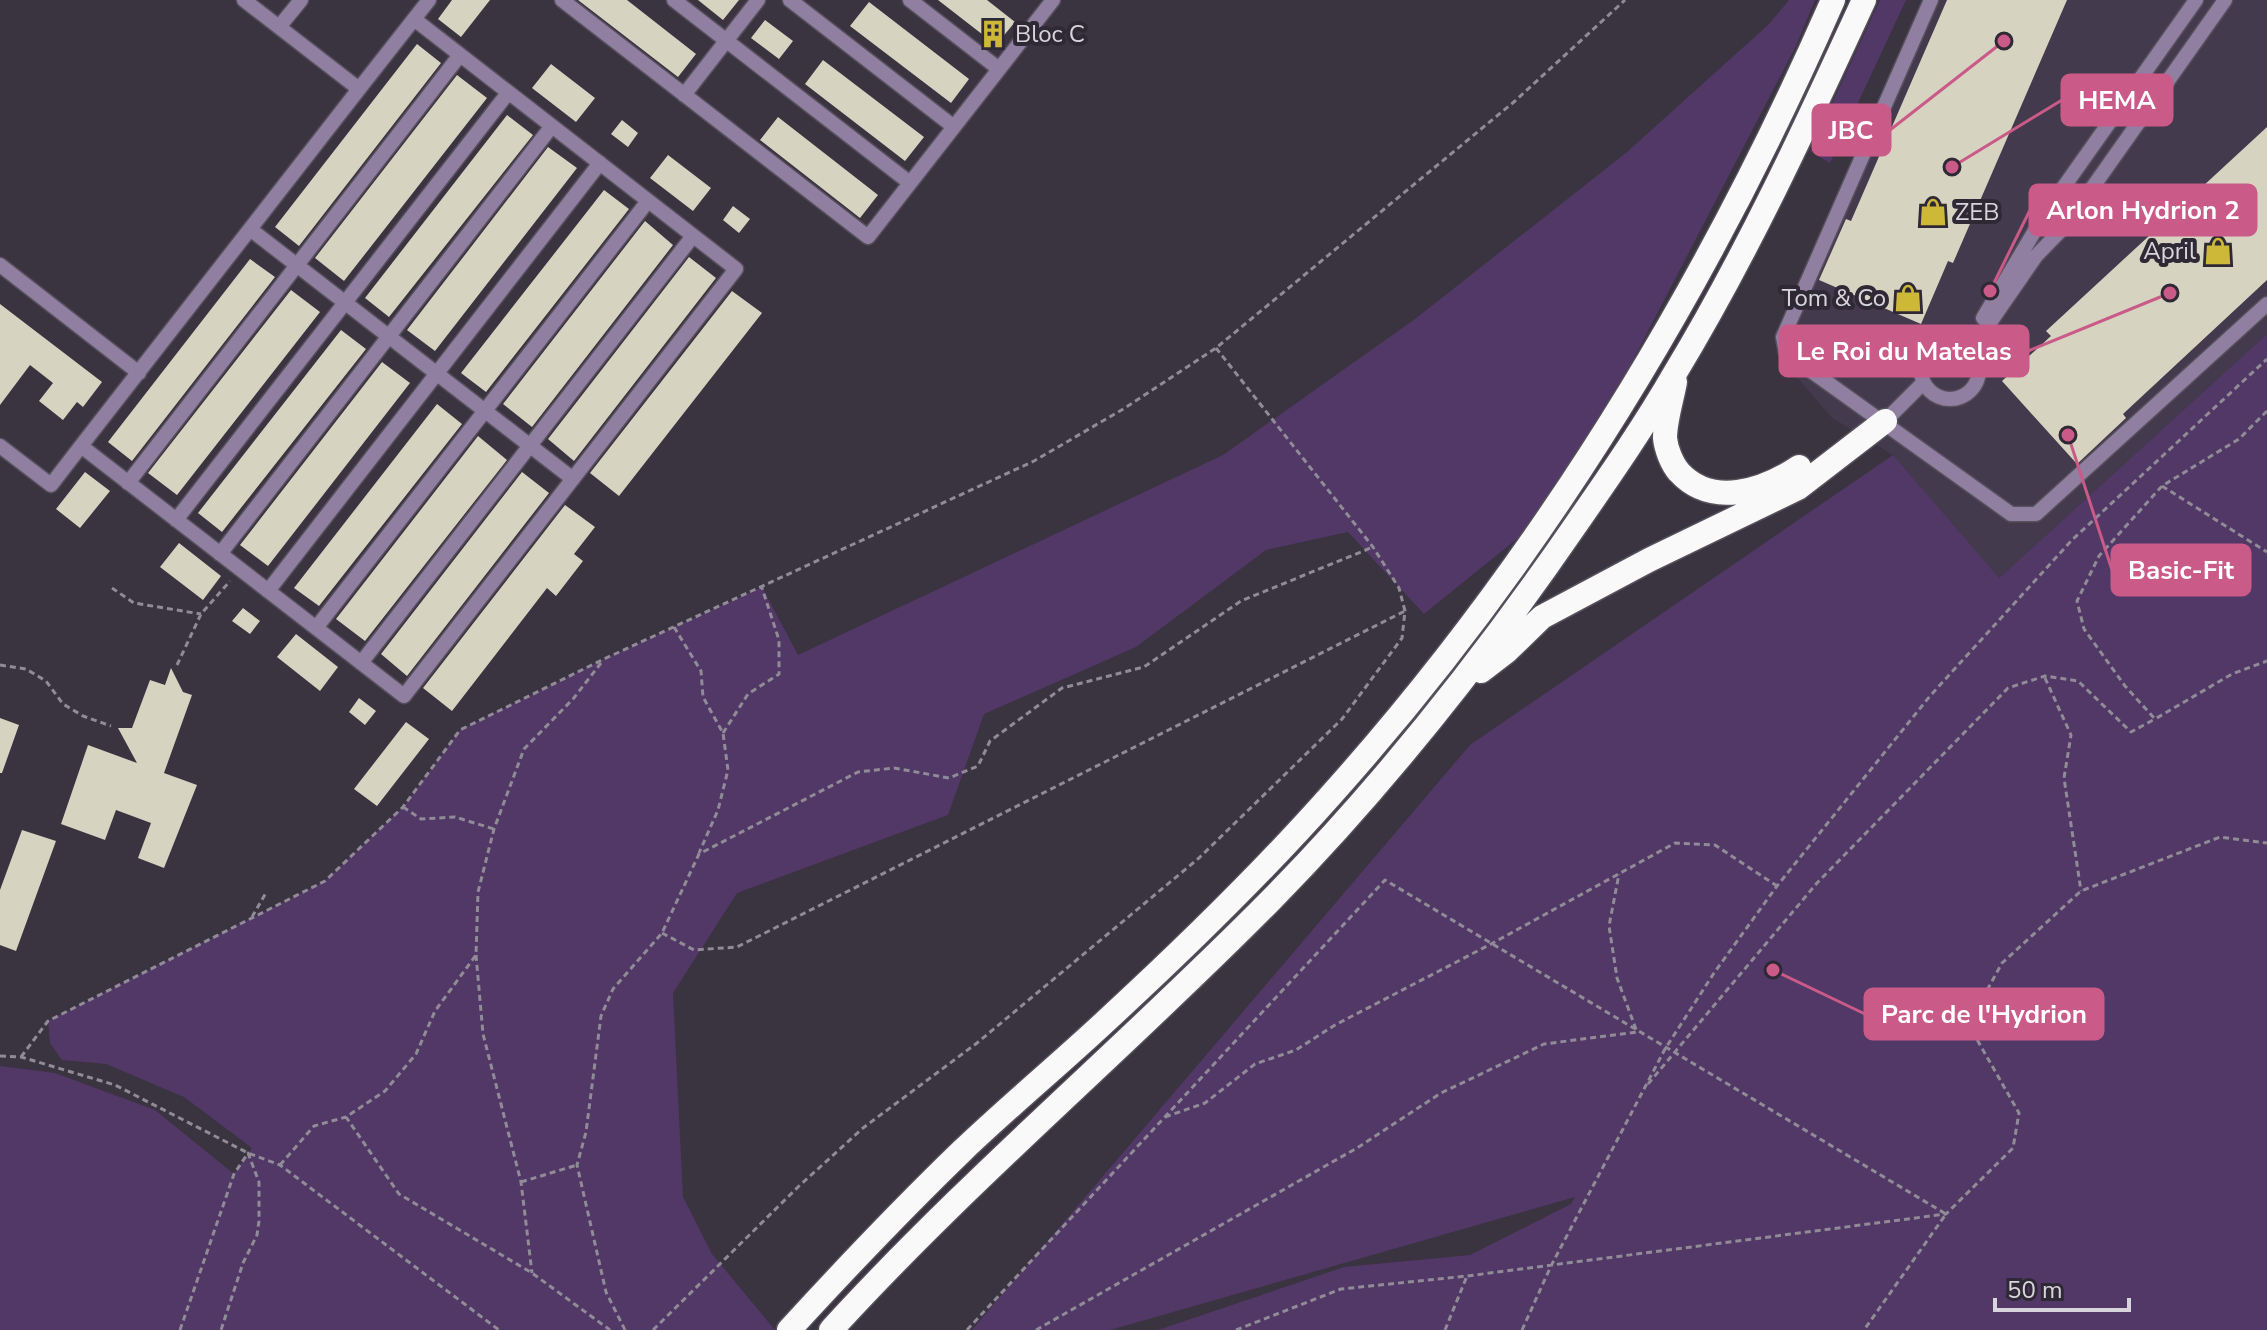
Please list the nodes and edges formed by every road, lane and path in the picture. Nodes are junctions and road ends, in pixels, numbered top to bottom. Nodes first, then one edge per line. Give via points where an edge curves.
1 (244, 0) edge
2 (301, 0) edge
3 (429, 0) edge
4 (562, 0) edge
5 (674, 0) edge
6 (758, 0) edge
7 (790, 0) edge
8 (910, 0) edge
9 (1032, 0) edge
10 (1625, 0) edge
11 (1833, 0) edge
12 (1864, 0) edge
13 (1931, 0) edge
14 (2196, 0) edge
15 (2225, 0) edge
16 (1049, 5) edge
17 (414, 19) junction
18 (2180, 22) junction
19 (279, 27) junction
20 (2200, 35) junction
21 (727, 41) junction
22 (460, 55) junction
23 (999, 69) junction
24 (359, 89) junction
25 (508, 93) junction
26 (684, 95) junction
27 (2126, 99) junction
28 (2146, 111) junction
29 (552, 126) junction
30 (954, 127) junction
31 (600, 163) junction
32 (2075, 171) junction
33 (910, 183) junction
34 (2093, 187) junction
35 (648, 201) junction
36 (250, 229) junction
37 (693, 236) junction
38 (0, 265) edge
39 (297, 266) junction
40 (345, 303) junction
41 (2267, 304) edge
42 (389, 336) junction
43 (1968, 347) junction
44 (1216, 348) junction
45 (2267, 359) edge
46 (1676, 372) junction
47 (139, 373) junction
48 (436, 373) junction
49 (1923, 383) junction
50 (485, 411) junction
51 (2267, 411) edge
52 (1885, 421) junction
53 (0, 446) edge
54 (81, 446) junction
55 (530, 446) junction
56 (573, 479) junction
57 (128, 483) junction
58 (2162, 486) junction
59 (176, 520) junction
60 (1373, 547) junction
61 (2267, 552) edge
62 (220, 554) junction
63 (241, 570) junction
64 (762, 587) junction
65 (112, 588) dead end
66 (268, 591) junction
67 (1405, 611) junction
68 (201, 614) junction
69 (674, 627) junction
70 (316, 628) junction
71 (604, 659) junction
72 (2267, 661) edge
73 (361, 663) junction
74 (0, 665) edge
75 (177, 665) dead end
76 (2045, 676) junction
77 (1462, 684) junction
78 (2155, 719) junction
79 (111, 726) dead end
80 (723, 733) junction
81 (403, 807) junction
82 (494, 829) junction
83 (2267, 843) edge
84 (699, 854) junction
85 (1619, 874) junction
86 (1777, 886) junction
87 (267, 891) dead end
88 (2081, 891) junction
89 (250, 921) junction
90 (662, 933) junction
91 (1491, 944) junction
92 (476, 955) junction
93 (1637, 1032) junction
94 (1665, 1049) junction
95 (1674, 1054) junction
96 (0, 1056) edge
97 (21, 1057) junction
98 (1643, 1091) junction
99 (346, 1117) junction
100 (1162, 1118) junction
101 (248, 1153) junction
102 (280, 1165) junction
103 (577, 1165) junction
104 (521, 1182) junction
105 (1946, 1214) junction
106 (1551, 1266) junction
107 (532, 1273) junction
108 (1467, 1276) junction
109 (180, 1330) edge
110 (221, 1330) edge
111 (499, 1330) edge
112 (610, 1330) edge
113 (625, 1330) edge
114 (653, 1330) edge
115 (789, 1330) edge
116 (831, 1330) edge
117 (967, 1330) edge
118 (1036, 1330) edge
119 (1236, 1330) edge
120 (1445, 1330) edge
121 (1522, 1330) edge
122 (1864, 1330) edge

1 - 19 lane
2 - 19 lane
3 - 17 lane
4 - 26 lane
5 - 21 lane
6 - 21 lane
7 - 30 lane
8 - 23 lane
9 - 16 lane
10 - 44 path via 1515,101
11 - 115 highway via 1716,245 1649,362 1512,572 1432,675 1256,874 1107,1020 961,1152
12 - 46 highway via 1784,168
13 - 52 lane via 1783,337 1786,353
14 - 18 lane
15 - 20 lane
16 - 23 lane
17 - 22 lane
17 - 24 lane
18 - 20 lane
18 - 27 lane
19 - 24 lane
20 - 28 lane
21 - 26 lane
21 - 33 lane
22 - 25 lane
22 - 39 lane
23 - 30 lane
24 - 36 lane
25 - 29 lane
25 - 40 lane
26 - 33 lane via 868,237
27 - 28 lane
27 - 32 lane
28 - 34 lane
29 - 31 lane
29 - 42 lane
30 - 33 lane
31 - 35 lane
31 - 48 lane
32 - 34 lane
32 - 43 lane
34 - 43 lane
35 - 37 lane
35 - 50 lane
36 - 39 lane
36 - 47 lane
37 - 55 lane
37 - 56 lane via 736,269
38 - 47 lane
39 - 40 lane
39 - 57 lane
40 - 42 lane
40 - 59 lane
41 - 52 lane via 2036,514 2011,514
42 - 48 lane
42 - 62 lane
43 - 49 lane via 1949,341 1933,346 1920,367
43 - 49 lane via 1980,368 1970,392 1944,399
44 - 60 path
44 - 64 path via 1034,461
45 - 86 path via 2072,540 1930,696
46 - 52 highway via 1665,438 1673,465 1691,485 1719,494 1781,479 1844,437
46 - 77 highway
47 - 54 lane
48 - 50 lane
48 - 66 lane
49 - 52 lane
50 - 55 lane
50 - 70 lane
51 - 58 path via 2239,439
52 - 77 highway via 1798,488 1542,617
53 - 54 lane via 51,485
54 - 57 lane
55 - 56 lane
55 - 73 lane
56 - 73 lane via 404,696
57 - 59 lane
58 - 61 path
58 - 78 path via 2099,556 2077,601 2084,629
59 - 62 lane
60 - 67 path via 1399,588
60 - 84 path via 1241,601 1144,667 1062,688 990,741 978,766 949,778 894,768 858,772
62 - 63 lane
63 - 66 lane
63 - 68 path
64 - 69 path
64 - 80 path via 779,640 779,674 748,694
65 - 68 path via 134,603
66 - 70 lane
67 - 90 path via 737,947 694,950
67 - 114 path via 1402,638 1342,719 1199,858 977,1043 863,1128
68 - 75 path
69 - 71 path
69 - 80 path via 701,671 703,697
70 - 73 lane
71 - 81 path via 460,730
71 - 82 path via 524,749
72 - 78 path via 2232,674
74 - 79 path via 26,669 46,681 63,704
76 - 78 path via 2078,681 2131,732
76 - 88 path via 2071,735 2064,778
76 - 95 path via 2008,688 1817,883
77 - 116 highway via 1272,899
80 - 84 path via 728,770
81 - 82 path via 421,819 455,817
81 - 89 path via 325,881
82 - 92 path via 478,892
83 - 88 path via 2220,837
84 - 90 path
85 - 86 path via 1675,843 1715,845
85 - 91 path
85 - 93 path via 1609,926 1617,978
86 - 94 path
87 - 89 path
88 - 105 path via 2002,963 1974,1014 1975,1036 2019,1113 2013,1148
89 - 97 path via 48,1021
90 - 103 path via 613,989 601,1016
91 - 93 path
91 - 100 path via 1296,1050 1255,1064 1205,1103
91 - 100 path via 1385,880
92 - 99 path via 435,1011 416,1054 385,1091
92 - 104 path via 483,1034
93 - 94 path
93 - 118 path via 1544,1044 1441,1093 1357,1148
94 - 95 path
94 - 98 path
95 - 98 path
95 - 105 path
96 - 97 path
97 - 101 path via 115,1085
98 - 106 path
99 - 102 path via 314,1126
99 - 107 path via 399,1194
100 - 117 path
101 - 102 path
101 - 109 path via 234,1174
101 - 110 path via 259,1182 257,1235
102 - 111 path
103 - 104 path
103 - 113 path via 606,1292
104 - 107 path
105 - 106 path
105 - 122 path
106 - 108 path
106 - 121 path
107 - 112 path
108 - 119 path via 1341,1289
108 - 120 path

